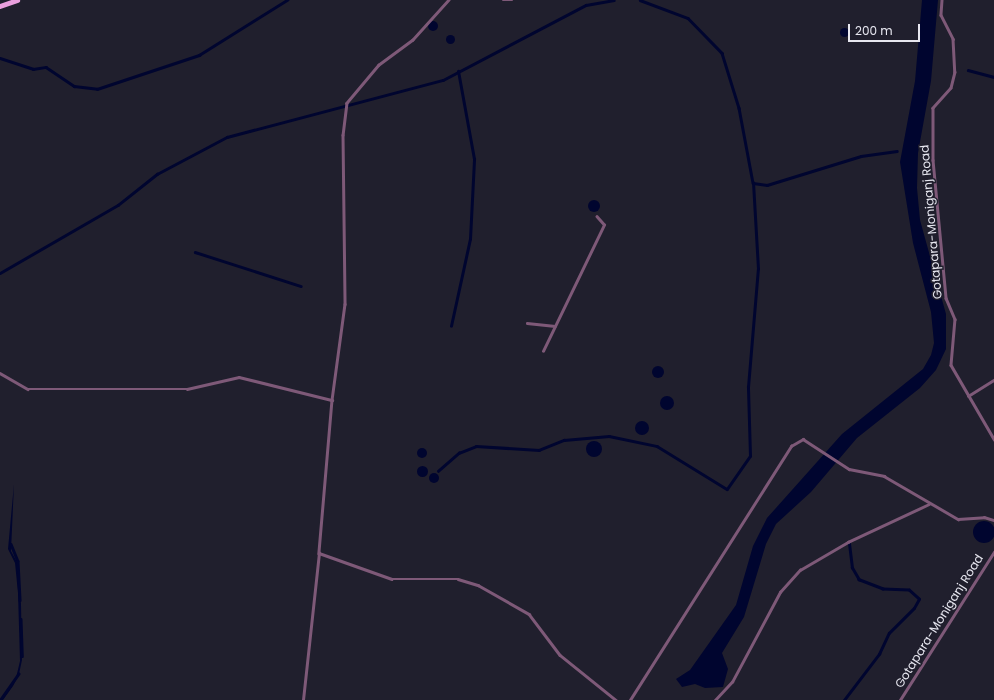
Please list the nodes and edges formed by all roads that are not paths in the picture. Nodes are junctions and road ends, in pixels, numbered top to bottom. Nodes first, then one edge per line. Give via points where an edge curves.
1 (17, 0) edge
2 (449, 0) edge
3 (503, 0) edge
4 (512, 0) edge
5 (942, 0) edge
6 (0, 6) edge
7 (597, 217) dead end
8 (527, 323) dead end
9 (555, 326) junction
10 (543, 351) dead end
11 (0, 373) edge
12 (994, 380) edge
13 (968, 396) junction
14 (332, 400) junction
15 (994, 439) edge
16 (929, 504) junction
17 (994, 520) edge
18 (994, 552) edge
19 (319, 554) junction
20 (303, 700) edge
21 (616, 700) edge
22 (630, 700) edge
23 (715, 700) edge
24 (900, 700) edge

1 - 6 highway
2 - 14 street via 413,40 379,65 347,103 343,135 345,304
3 - 4 street
5 - 13 street, Gotapara-Moniganj Road via 941,15 953,39 955,72 951,88 933,108 936,205 946,298 955,320 951,365
7 - 9 street via 604,226
8 - 9 street
9 - 10 street
11 - 14 street via 28,389 187,389 239,377
12 - 13 street
13 - 15 street, Gotapara-Moniganj Road
14 - 19 street
16 - 17 street via 963,521 984,517
16 - 22 street via 884,476 844,467 805,438 791,446 713,565 699,596
16 - 23 street via 848,542 800,570 780,592 732,682
18 - 24 street, Gotapara-Moniganj Road
19 - 20 street
19 - 21 street via 392,579 458,579 478,585 529,614 560,655

